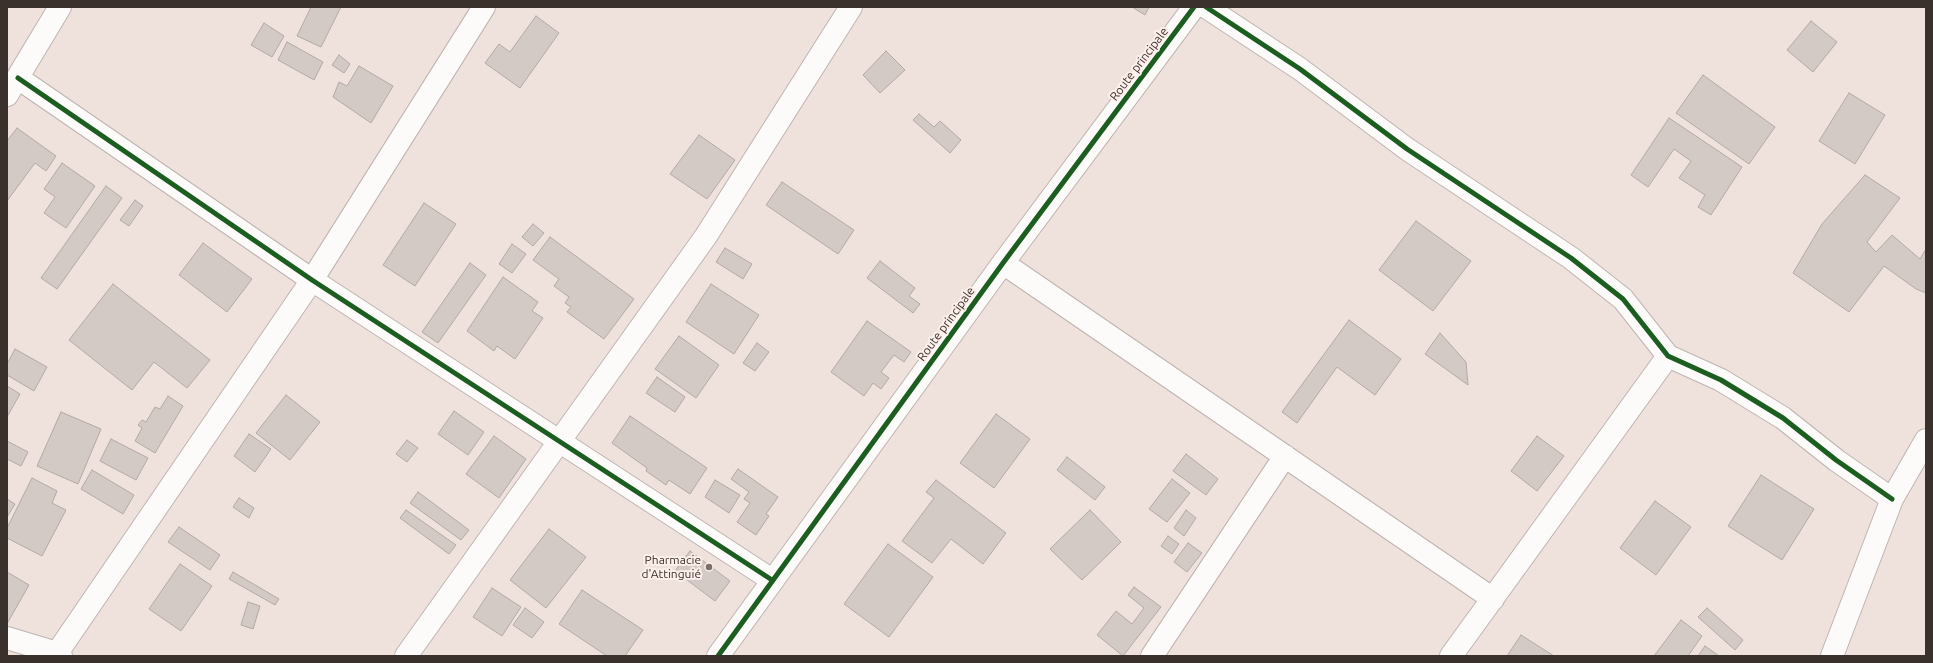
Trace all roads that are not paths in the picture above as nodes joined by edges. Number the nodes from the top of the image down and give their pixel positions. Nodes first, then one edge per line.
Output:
1 (60, 7) edge
2 (484, 7) edge
3 (851, 7) edge
4 (1194, 7) edge
5 (1206, 7) edge
6 (13, 87) edge
7 (1003, 263) junction
8 (312, 280) junction
9 (1668, 356) junction
10 (1926, 440) edge
11 (560, 442) junction
12 (1285, 456) junction
13 (1892, 499) junction
14 (772, 580) junction
15 (1492, 599) junction
16 (7, 638) edge
17 (58, 655) edge
18 (406, 656) edge
19 (718, 656) edge
20 (1152, 656) edge
21 (1451, 656) edge
22 (1832, 656) edge

1 - 6 street
2 - 8 street
3 - 11 street
4 - 7 street, Route principale
5 - 9 street
6 - 8 street
7 - 12 street
7 - 14 street, Route principale
8 - 11 street
8 - 17 street
9 - 13 street
9 - 15 street
10 - 13 street
11 - 14 street
11 - 18 street
12 - 15 street
12 - 20 street
13 - 22 street
14 - 19 street, Route principale
15 - 21 street
16 - 17 street

